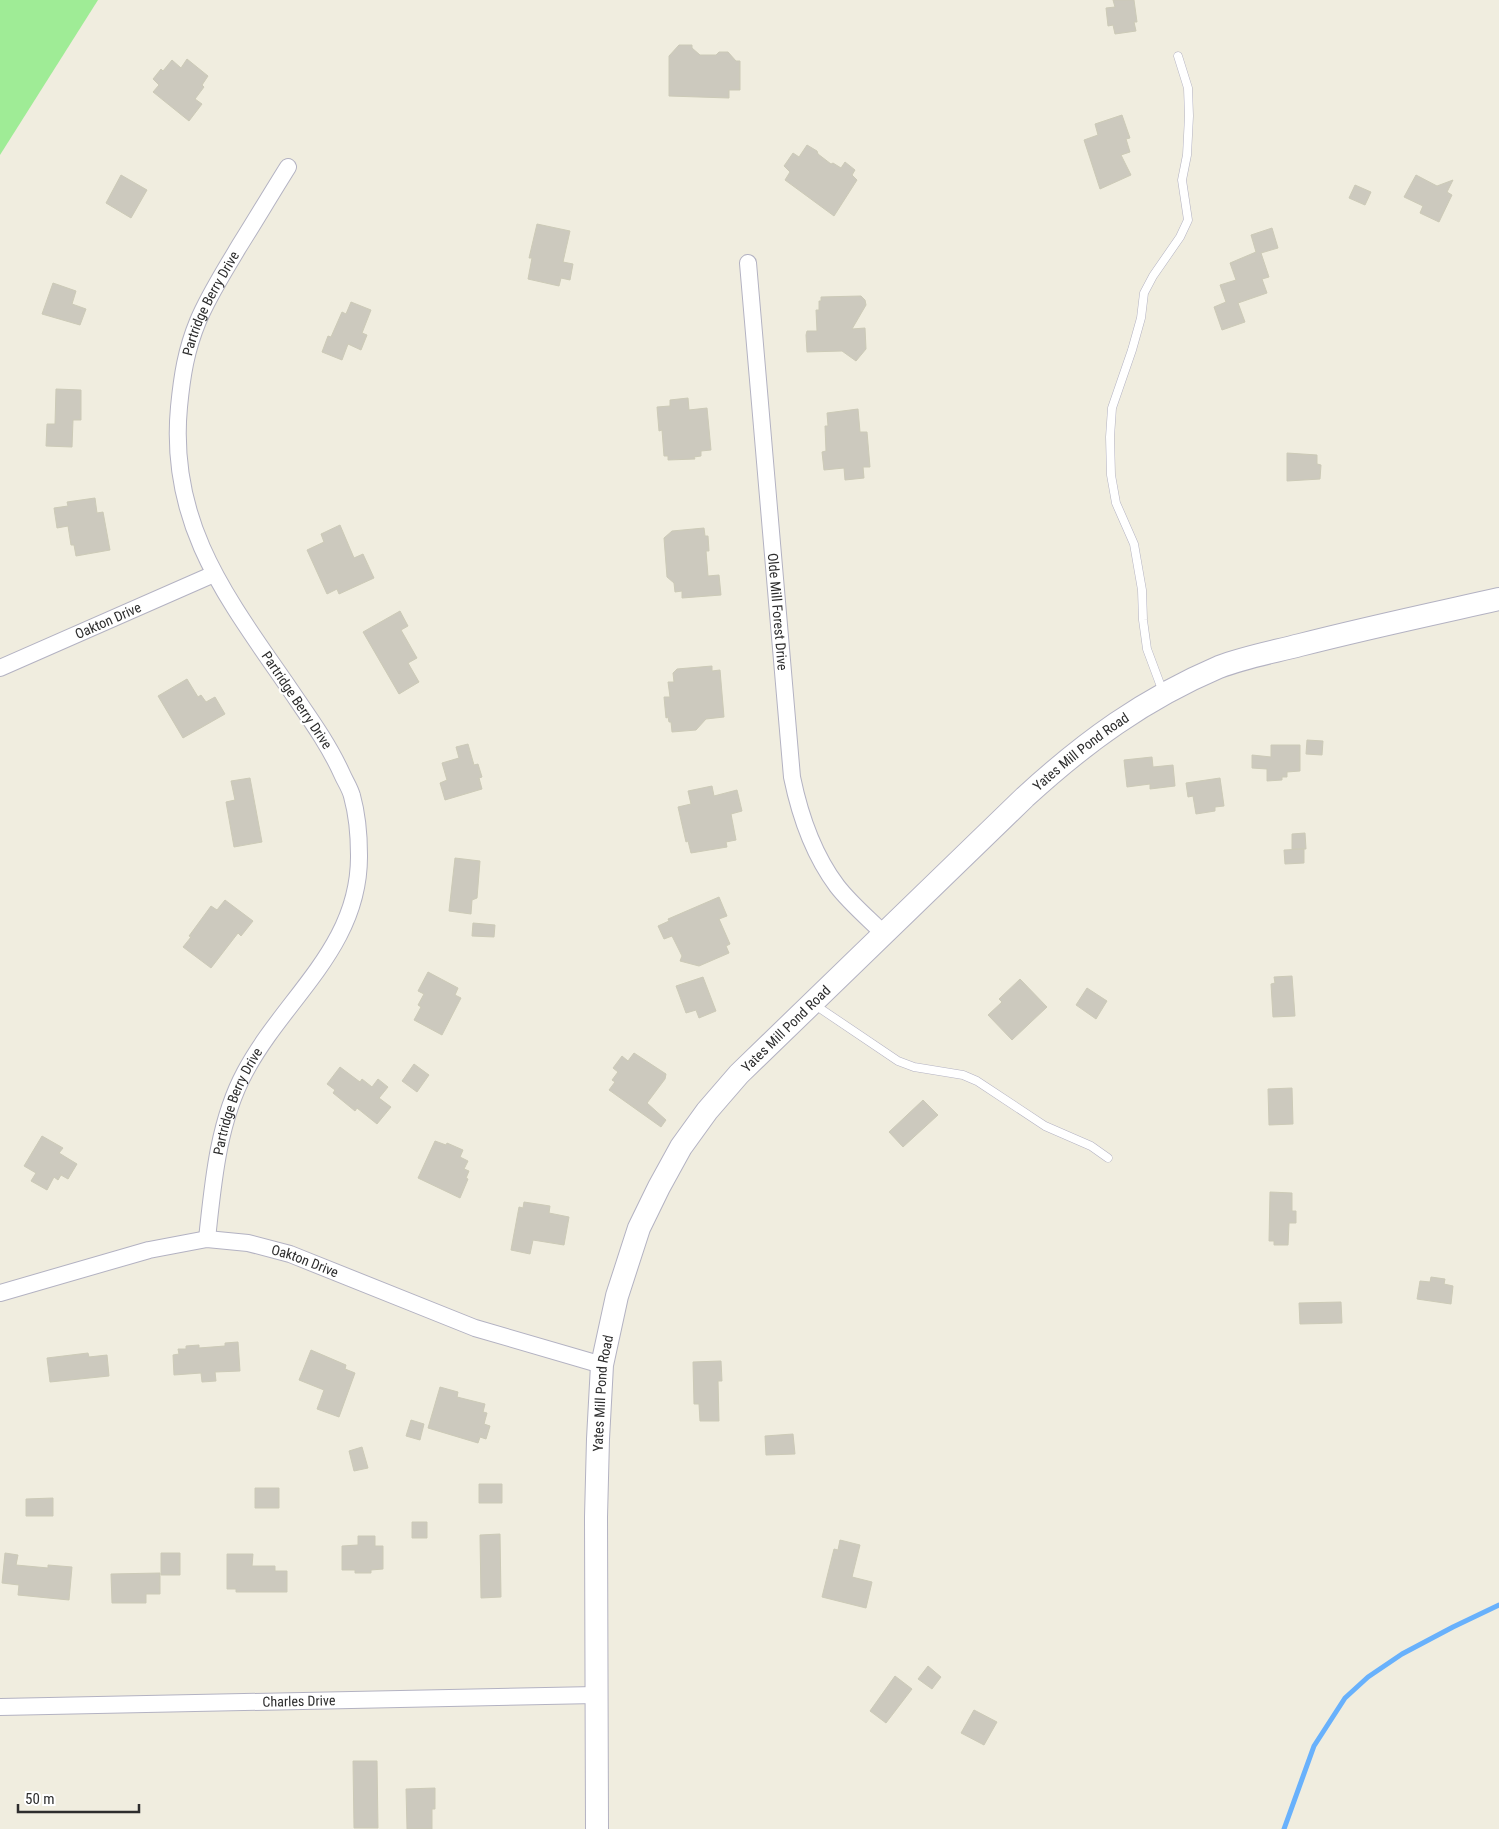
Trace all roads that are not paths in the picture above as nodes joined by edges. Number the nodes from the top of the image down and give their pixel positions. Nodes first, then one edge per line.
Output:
1 (1178, 56) dead end
2 (288, 167) dead end
3 (748, 263) dead end
4 (214, 574) junction
5 (1499, 599) edge
6 (0, 668) edge
7 (1163, 694) junction
8 (883, 933) junction
9 (811, 1002) junction
10 (1108, 1158) dead end
11 (206, 1239) junction
12 (0, 1292) edge
13 (602, 1365) junction
14 (596, 1695) junction
15 (0, 1707) edge
16 (596, 1829) edge

1 - 7 lane
2 - 4 street, Partridge Berry Drive
3 - 8 street, Olde Mill Forest Drive
4 - 6 street, Oakton Drive
4 - 11 street, Partridge Berry Drive
5 - 7 street, Yates Mill Pond Road
7 - 8 street, Yates Mill Pond Road
8 - 9 street, Yates Mill Pond Road
9 - 10 lane
9 - 13 street, Yates Mill Pond Road
11 - 12 street, Oakton Drive
11 - 13 street, Oakton Drive
13 - 14 street, Yates Mill Pond Road
14 - 15 street, Charles Drive
14 - 16 street, Yates Mill Pond Road

